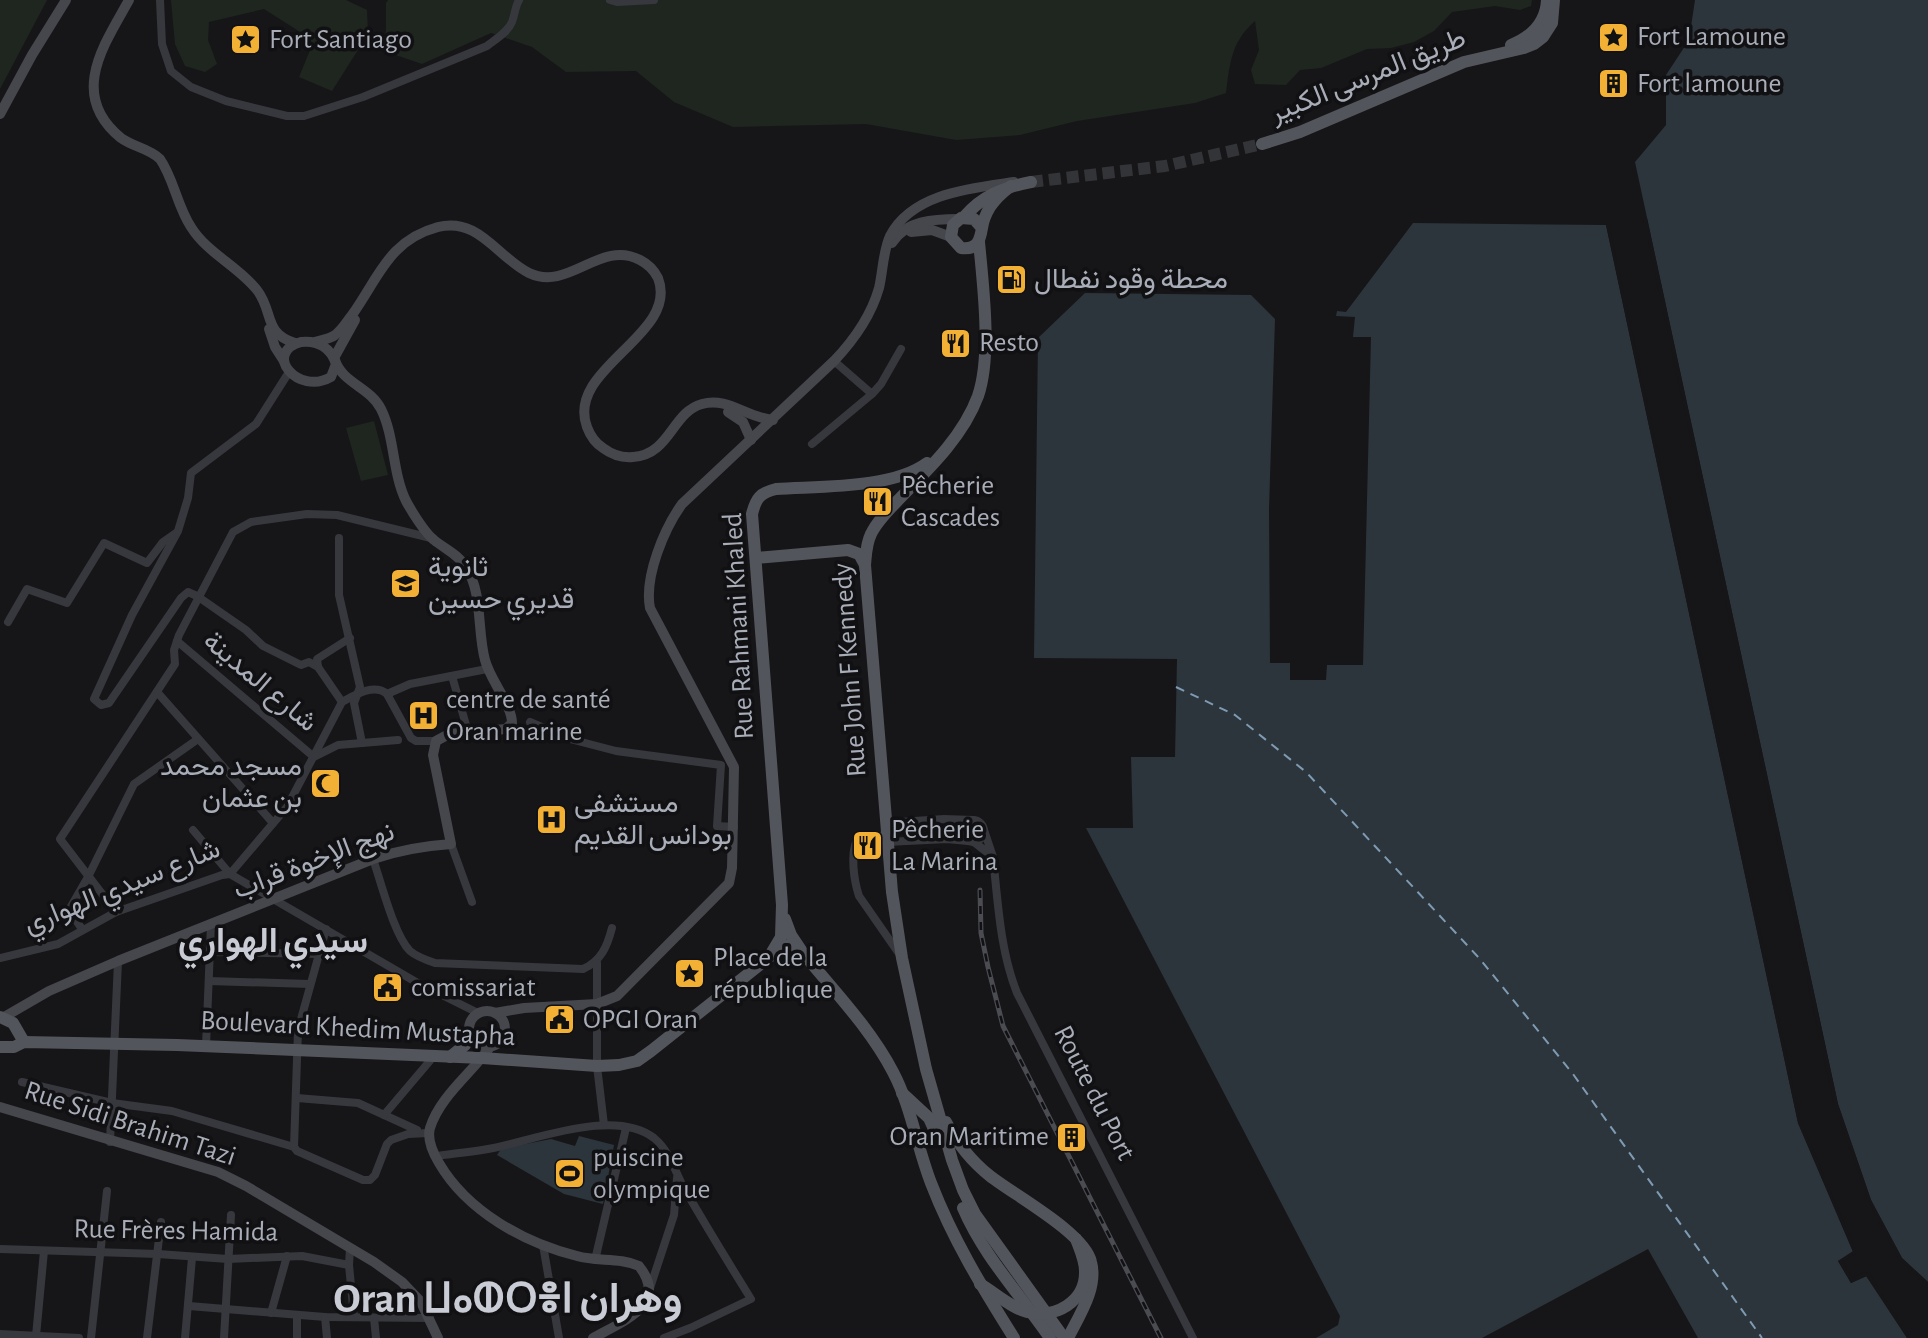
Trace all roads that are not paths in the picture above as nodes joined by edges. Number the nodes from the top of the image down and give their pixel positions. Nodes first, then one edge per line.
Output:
1 (66, 0) edge
2 (129, 0) edge
3 (160, 0) edge
4 (520, 0) edge
5 (610, 0) edge
6 (654, 0) edge
7 (1547, 0) edge
8 (1555, 0) edge
9 (1492, 54) junction
10 (0, 114) edge
11 (1262, 144) tunnel mouth
12 (1031, 182) joint
13 (1011, 187) junction
14 (961, 218) junction
15 (982, 228) junction
16 (951, 237) junction
17 (979, 242) junction
18 (964, 248) junction
19 (886, 254) junction
20 (240, 274) junction
21 (983, 292) junction
22 (364, 298) junction
23 (315, 342) junction
24 (295, 343) junction
25 (901, 349) dead end
26 (335, 359) junction
27 (834, 361) junction
28 (286, 366) junction
29 (327, 380) junction
30 (368, 391) junction
31 (872, 394) junction
32 (713, 403) junction
33 (773, 420) junction
34 (751, 440) junction
35 (812, 444) dead end
36 (942, 453) junction
37 (876, 481) junction
38 (897, 502) junction
39 (178, 531) junction
40 (339, 538) dead end
41 (430, 538) junction
42 (756, 558) junction
43 (865, 565) junction
44 (197, 596) junction
45 (8, 622) dead end
46 (349, 638) junction
47 (177, 641) junction
48 (318, 667) junction
49 (487, 669) junction
50 (453, 676) junction
51 (383, 691) junction
52 (157, 692) junction
53 (359, 693) junction
54 (342, 702) junction
55 (530, 722) dead end
56 (468, 732) junction
57 (198, 739) junction
58 (398, 740) dead end
59 (436, 741) junction
60 (362, 743) junction
61 (314, 757) junction
62 (973, 820) junction
63 (273, 823) junction
64 (734, 827) junction
65 (193, 830) dead end
66 (984, 831) junction
67 (886, 833) junction
68 (971, 842) junction
69 (451, 844) junction
70 (993, 857) junction
71 (373, 859) junction
72 (230, 874) junction
73 (88, 877) junction
74 (273, 900) junction
75 (472, 902) dead end
76 (782, 905) junction
77 (116, 912) junction
78 (211, 924) junction
79 (612, 928) dead end
80 (82, 929) junction
81 (326, 929) junction
82 (210, 952) junction
83 (772, 953) junction
84 (803, 953) junction
85 (318, 954) junction
86 (0, 958) edge
87 (902, 958) junction
88 (118, 961) junction
89 (597, 963) junction
90 (209, 981) junction
91 (310, 984) junction
92 (597, 1004) junction
93 (524, 1008) junction
94 (478, 1013) junction
95 (495, 1013) junction
96 (2, 1017) edge
97 (505, 1026) junction
98 (472, 1037) junction
99 (24, 1042) junction
100 (115, 1043) junction
101 (206, 1046) junction
102 (0, 1047) edge
103 (295, 1050) junction
104 (486, 1052) junction
105 (434, 1056) junction
106 (450, 1056) junction
107 (597, 1066) junction
108 (926, 1069) junction
109 (22, 1082) dead end
110 (901, 1093) junction
111 (297, 1097) junction
112 (112, 1103) junction
113 (0, 1107) edge
114 (384, 1115) junction
115 (604, 1125) junction
116 (626, 1128) junction
117 (429, 1133) junction
118 (110, 1142) junction
119 (294, 1147) junction
120 (435, 1156) junction
121 (677, 1175) junction
122 (107, 1191) dead end
123 (231, 1215) dead end
124 (161, 1222) dead end
125 (1076, 1240) junction
126 (543, 1245) junction
127 (351, 1248) junction
128 (0, 1249) edge
129 (44, 1251) junction
130 (100, 1253) junction
131 (157, 1254) junction
132 (287, 1256) junction
133 (192, 1258) junction
134 (228, 1259) junction
135 (595, 1260) junction
136 (349, 1265) junction
137 (980, 1283) junction
138 (650, 1288) junction
139 (189, 1306) junction
140 (224, 1309) junction
141 (271, 1313) junction
142 (297, 1316) junction
143 (325, 1317) junction
144 (354, 1317) junction
145 (374, 1318) junction
146 (430, 1318) junction
147 (0, 1334) edge
148 (36, 1336) edge
149 (78, 1338) edge
150 (91, 1338) edge
151 (147, 1338) edge
152 (185, 1338) edge
153 (224, 1338) edge
154 (297, 1338) edge
155 (327, 1338) edge
156 (376, 1338) edge
157 (438, 1338) edge
158 (559, 1338) edge
159 (593, 1338) edge
160 (664, 1338) edge
161 (1014, 1338) edge
162 (1049, 1338) edge
163 (1066, 1338) edge
164 (1193, 1338) edge

1 - 10 street
2 - 20 street
3 - 4 street
5 - 6 street
7 - 9 main road, طريق المرسى الكبير
8 - 9 main road, طريق المرسى الكبير
9 - 11 main road, طريق المرسى الكبير
12 - 13 main road
12 - 19 street
13 - 14 main road
13 - 15 main road
14 - 15 main road
14 - 16 main road
14 - 19 street
15 - 17 main road
16 - 18 main road
16 - 19 street
17 - 18 main road
17 - 21 main road, Rue John F Kennedy
18 - 21 main road, Rue John F Kennedy
19 - 27 street
20 - 24 street
20 - 28 street
21 - 36 main road, Rue John F Kennedy
22 - 23 street
22 - 26 street
22 - 32 street
23 - 24 street
23 - 26 street
24 - 28 street
25 - 31 street
26 - 29 street
26 - 30 street
27 - 31 street
27 - 33 street
28 - 29 street
28 - 39 street
29 - 30 street
30 - 41 street
31 - 35 street
32 - 33 street
32 - 34 street
33 - 34 street
34 - 64 street
36 - 37 main road, Rue Rahmani Khaled
36 - 38 main road, Rue John F Kennedy
37 - 38 main road
37 - 42 main road, Rue Rahmani Khaled
38 - 43 main road, Rue John F Kennedy
39 - 44 street
39 - 45 street
40 - 46 street
41 - 44 street
41 - 49 street
42 - 43 main road
42 - 76 main road, Rue Rahmani Khaled
43 - 67 main road, Rue John F Kennedy
44 - 47 street
44 - 48 street
46 - 48 street
46 - 53 street
47 - 52 street
47 - 61 street, شارع المدينة
48 - 54 street
49 - 50 street
49 - 56 street
50 - 51 street
50 - 56 street
51 - 53 street
51 - 59 street
52 - 57 street
52 - 73 street
53 - 54 street
53 - 60 street
54 - 61 street, شارع سيدي الهواري
55 - 64 street
56 - 59 street
57 - 63 street
57 - 73 street
58 - 60 street
59 - 69 street
60 - 61 street
61 - 63 street, شارع سيدي الهواري
62 - 66 street
62 - 67 street
62 - 68 street
63 - 72 street, شارع سيدي الهواري
64 - 92 street
65 - 72 street
66 - 68 street
66 - 70 street, Route du Port
67 - 68 street
67 - 87 main road, Rue John F Kennedy
67 - 87 street
68 - 70 street
69 - 71 street, نهج الإخوة قراب
69 - 75 street
70 - 164 street, Route du Port
71 - 74 street, نهج الإخوة قراب
71 - 89 street
72 - 74 street
72 - 77 street, شارع سيدي الهواري
73 - 77 street
73 - 80 street
74 - 78 street, نهج الإخوة قراب
74 - 81 street
76 - 83 main road
76 - 84 main road
77 - 80 street, شارع سيدي الهواري
78 - 82 street
78 - 88 street, نهج الإخوة قراب
79 - 89 street
80 - 86 street, شارع سيدي الهواري
81 - 85 street
81 - 94 street
82 - 85 street
82 - 90 street
83 - 84 main road
83 - 107 main road, Boulevard Khedim Mustapha
84 - 110 main road
85 - 91 street
87 - 108 main road, Rue John F Kennedy
88 - 96 street, نهج الإخوة قراب
88 - 100 street
89 - 92 street
90 - 91 street
90 - 101 street
91 - 103 street
92 - 93 street
92 - 107 street
93 - 95 street
93 - 97 street
94 - 95 street
94 - 98 street
95 - 97 street
96 - 99 main road
97 - 104 street
98 - 104 street
98 - 106 main road
99 - 100 main road, Boulevard Khedim Mustapha
99 - 102 main road, Boulevard Khedim Mustapha
100 - 101 main road, Boulevard Khedim Mustapha
100 - 112 street
101 - 103 main road, Boulevard Khedim Mustapha
103 - 105 main road, Boulevard Khedim Mustapha
103 - 111 street
104 - 106 main road, Boulevard Khedim Mustapha
104 - 107 main road, Boulevard Khedim Mustapha
104 - 117 street
105 - 106 main road, Boulevard Khedim Mustapha
105 - 114 street
107 - 115 street
108 - 125 main road
108 - 163 main road
109 - 112 street
110 - 137 main road
110 - 162 main road
111 - 114 street
111 - 119 street
112 - 118 street
112 - 119 street
113 - 118 street, Rue Sidi Brahim Tazi
114 - 117 street
115 - 116 street
115 - 120 street
116 - 121 street
116 - 135 street
117 - 119 street
117 - 120 street
118 - 127 street, Rue Sidi Brahim Tazi
120 - 126 street
121 - 138 street
121 - 160 street
122 - 130 street
123 - 134 street
124 - 131 street
125 - 137 main road, bridge
125 - 163 main road
126 - 135 street
126 - 158 street
127 - 136 street
127 - 146 street, Rue Sidi Brahim Tazi
128 - 129 street, Rue Frères Hamida
129 - 130 street, Rue Frères Hamida
129 - 148 street
130 - 131 street, Rue Frères Hamida
130 - 150 street
131 - 133 street, Rue Frères Hamida
131 - 151 street
132 - 134 street, Rue Frères Hamida
132 - 136 street, Rue Frères Hamida
132 - 141 street
133 - 134 street, Rue Frères Hamida
133 - 139 street
134 - 140 street
135 - 138 street
136 - 144 street
137 - 161 main road
138 - 159 street
139 - 140 street
139 - 152 street
140 - 141 street
140 - 153 street
141 - 142 street
142 - 143 street
142 - 154 street
143 - 144 street
143 - 155 street
144 - 145 street
145 - 146 street
145 - 156 street
146 - 157 street, Rue Sidi Brahim Tazi
147 - 148 street
148 - 149 street

